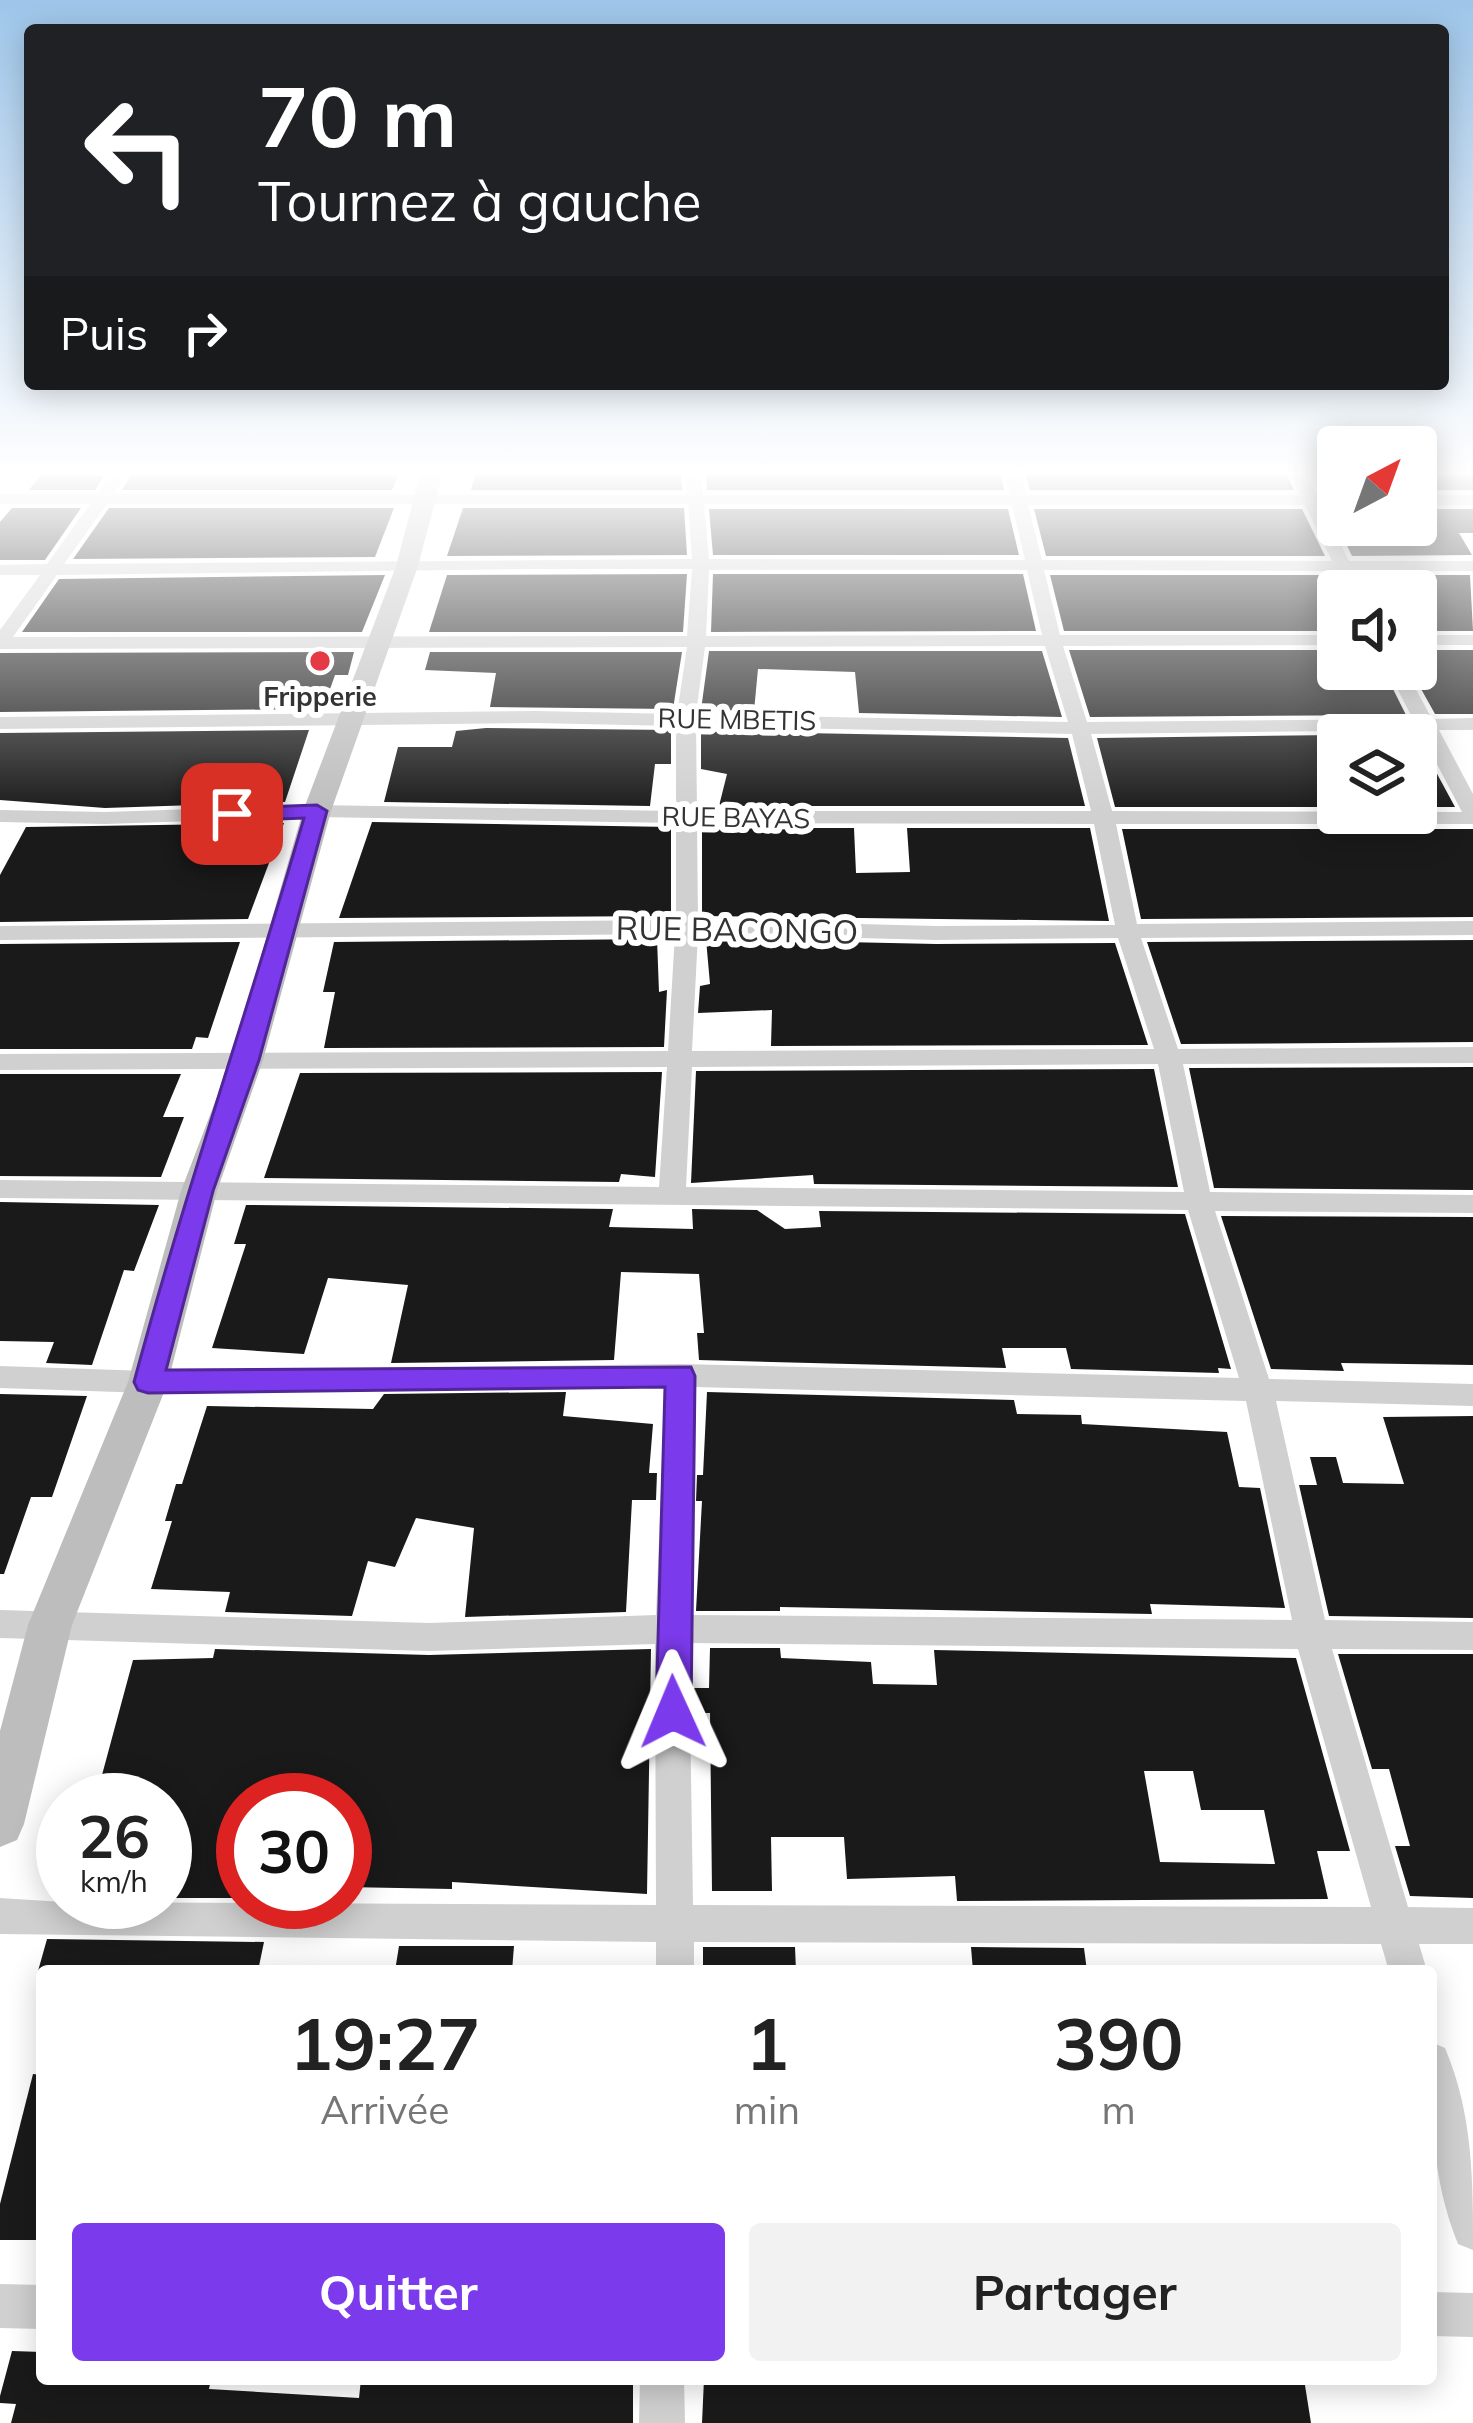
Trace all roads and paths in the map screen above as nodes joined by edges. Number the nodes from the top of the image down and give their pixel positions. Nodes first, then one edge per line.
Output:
1 (36, 588) edge
2 (399, 588) edge
3 (700, 588) edge
4 (1038, 588) edge
5 (1051, 640) junction
6 (1317, 640) edge
7 (1437, 640) edge
8 (1473, 640) edge
9 (380, 641) junction
10 (697, 642) junction
11 (0, 643) edge
12 (351, 717) junction
13 (686, 718) junction
14 (0, 723) edge
15 (1437, 724) edge
16 (1473, 724) edge
17 (1317, 725) edge
18 (1080, 728) junction
19 (1437, 747) edge
20 (317, 811) junction
21 (0, 816) edge
22 (1473, 816) edge
23 (687, 817) junction
24 (1103, 819) junction
25 (687, 926) junction
26 (1473, 928) edge
27 (1127, 930) junction
28 (281, 931) junction
29 (0, 933) edge
30 (1473, 1055) edge
31 (682, 1056) junction
32 (1169, 1058) junction
33 (247, 1060) junction
34 (0, 1062) edge
35 (0, 1189) edge
36 (199, 1191) junction
37 (672, 1195) junction
38 (1199, 1202) junction
39 (1473, 1204) edge
40 (680, 1376) junction
41 (0, 1377) edge
42 (148, 1382) junction
43 (1258, 1393) junction
44 (1473, 1395) edge
45 (0, 1624) edge
46 (50, 1625) junction
47 (672, 1629) junction
48 (1473, 1636) edge
49 (1312, 1638) junction
50 (0, 1824) edge
51 (0, 1916) edge
52 (677, 1920) junction
53 (1397, 1926) junction
54 (1473, 1926) edge
55 (675, 1965) edge
56 (1407, 1965) edge
57 (1437, 2086) edge
58 (1473, 2229) edge
59 (0, 2306) edge
60 (36, 2307) edge
61 (1437, 2314) edge
62 (1473, 2314) edge
63 (662, 2385) edge
64 (662, 2423) edge

1 - 11 street
2 - 9 main road
3 - 10 street
4 - 5 street
5 - 6 street
5 - 10 street
5 - 18 street
7 - 8 street
9 - 10 street
9 - 11 street
9 - 12 main road
10 - 13 street
12 - 13 street, RUE MBETIS
12 - 14 street, RUE MBETIS
12 - 20 main road
13 - 18 street, RUE MBETIS
13 - 23 street
15 - 16 street, RUE MBETIS
17 - 18 street, RUE MBETIS
18 - 24 street
19 - 22 street
20 - 21 street, RUE BAYAS
20 - 23 street, RUE BAYAS
20 - 28 main road
22 - 24 street, RUE BAYAS
23 - 24 street, RUE BAYAS
23 - 25 street
24 - 27 street
25 - 27 street, RUE BACONGO
25 - 28 street, RUE BACONGO
25 - 31 street
26 - 27 street, RUE BACONGO
27 - 32 street
28 - 29 street, RUE BACONGO
28 - 33 main road
30 - 32 street
31 - 32 street
31 - 33 street
31 - 37 street
32 - 38 street
33 - 34 street
33 - 36 main road
35 - 36 street
36 - 37 street
36 - 42 main road
37 - 38 street
38 - 39 street
38 - 43 street
40 - 42 street
40 - 43 street
40 - 47 street
41 - 42 street
42 - 46 main road
43 - 44 street
43 - 49 street
45 - 46 street
46 - 47 street
46 - 50 main road
47 - 49 street
47 - 52 street
48 - 49 street
49 - 53 street
51 - 52 street
52 - 53 street
52 - 55 street
53 - 54 street
53 - 56 street
57 - 58 street
59 - 60 street
61 - 62 street
63 - 64 street

